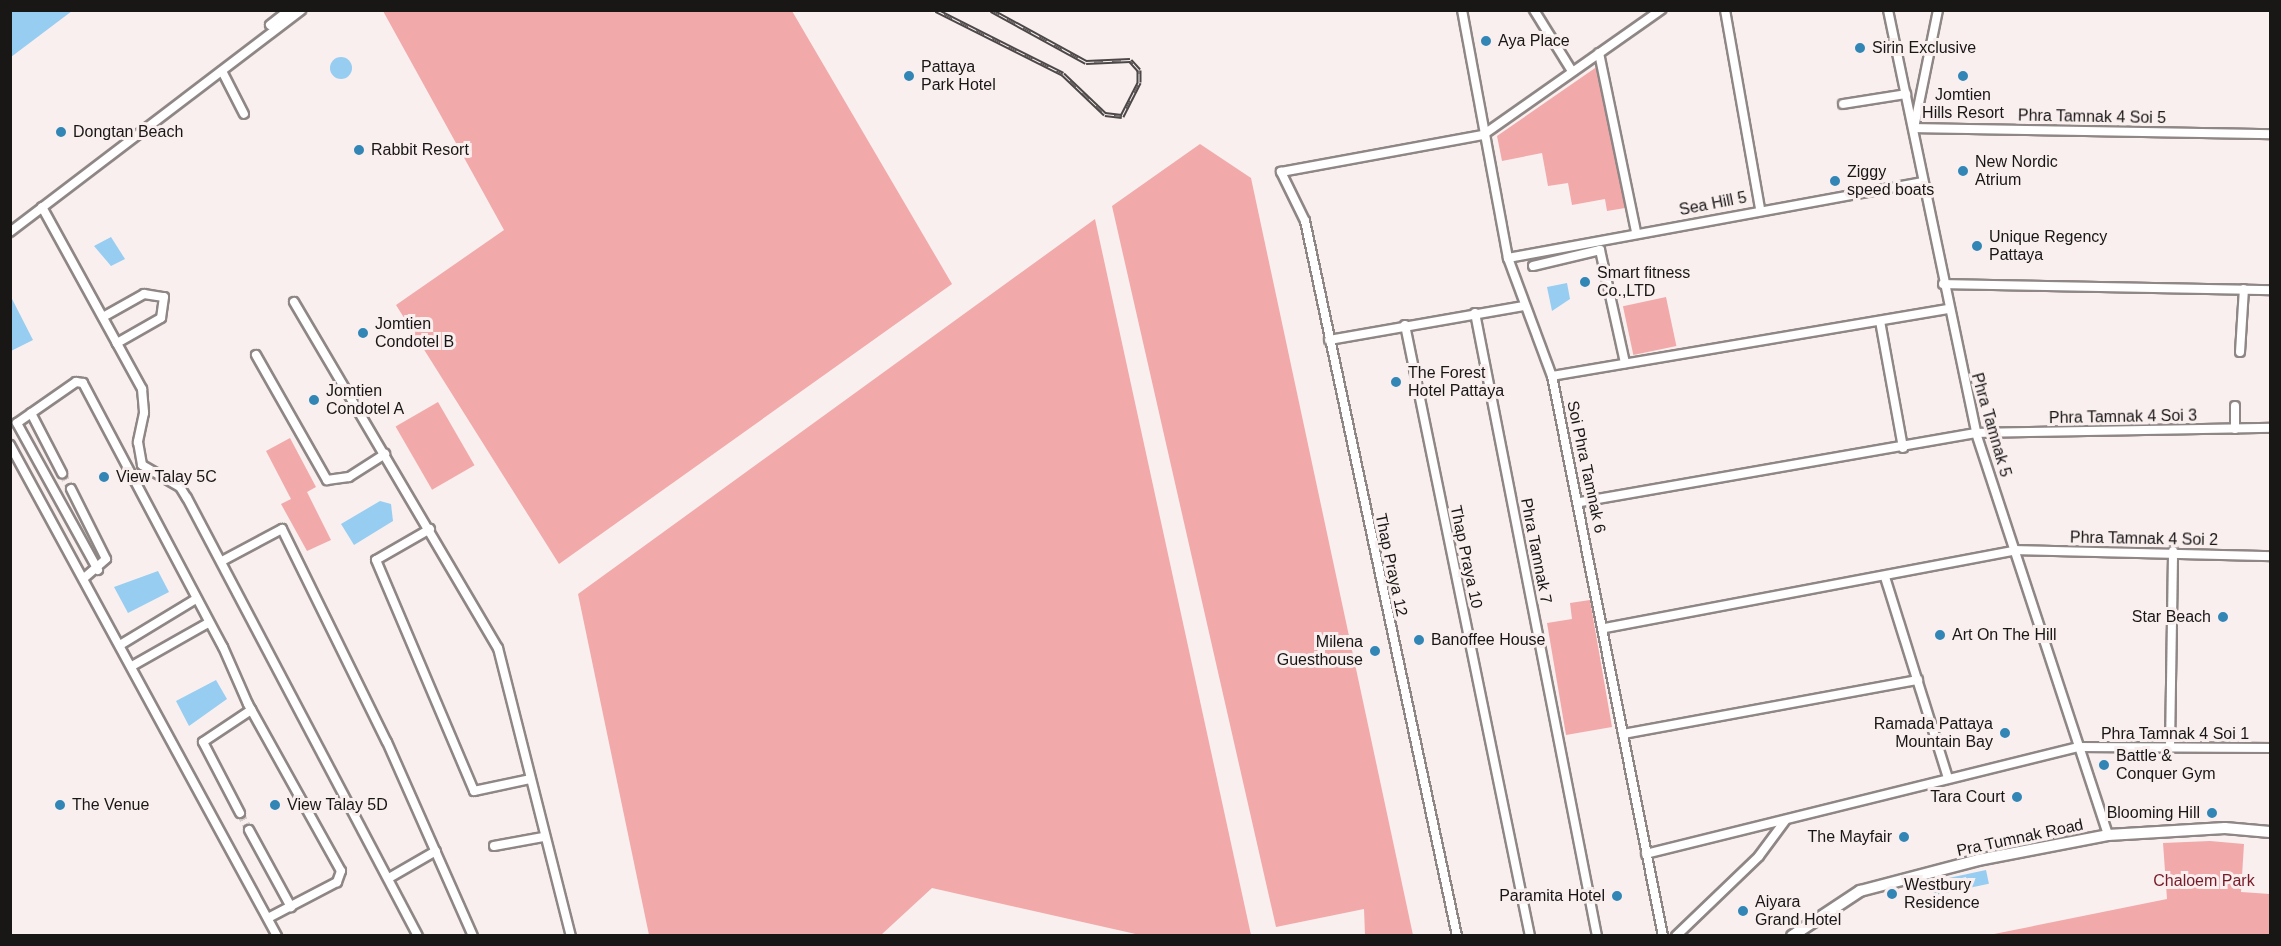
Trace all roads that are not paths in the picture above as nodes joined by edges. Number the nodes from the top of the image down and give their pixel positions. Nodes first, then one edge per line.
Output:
1 (289, 10) edge
2 (301, 10) edge
3 (1462, 10) edge
4 (1534, 10) edge
5 (1661, 10) edge
6 (1725, 10) edge
7 (1888, 10) edge
8 (1938, 10) edge
9 (270, 25) dead end
10 (1599, 53) junction
11 (222, 71) junction
12 (1572, 71) junction
13 (1906, 94) junction
14 (1843, 104) dead end
15 (244, 114) dead end
16 (1914, 128) junction
17 (2271, 134) edge
18 (1484, 135) junction
19 (1923, 182) junction
20 (42, 207) junction
21 (1760, 208) junction
22 (10, 232) edge
23 (1636, 232) junction
24 (1508, 258) junction
25 (1533, 266) dead end
26 (1943, 284) junction
27 (2244, 289) junction
28 (2271, 290) edge
29 (294, 302) dead end
30 (1524, 306) junction
31 (1948, 309) junction
32 (1475, 313) junction
33 (103, 317) junction
34 (1880, 321) junction
35 (1405, 325) junction
36 (1329, 340) junction
37 (117, 343) junction
38 (2240, 352) dead end
39 (256, 355) dead end
40 (1625, 363) junction
41 (1552, 376) junction
42 (2235, 406) dead end
43 (31, 413) junction
44 (14, 425) edge
45 (2271, 428) edge
46 (2235, 429) junction
47 (1976, 433) junction
48 (10, 445) edge
49 (1903, 448) junction
50 (385, 454) junction
51 (62, 473) tunnel mouth
52 (71, 489) tunnel mouth
53 (1580, 502) junction
54 (429, 529) junction
55 (2016, 550) junction
56 (2173, 551) junction
57 (2271, 556) edge
58 (222, 561) junction
59 (98, 570) junction
60 (1885, 577) junction
61 (84, 578) junction
62 (196, 599) junction
63 (208, 623) junction
64 (1605, 628) junction
65 (120, 645) junction
66 (132, 666) junction
67 (1918, 680) junction
68 (251, 710) junction
69 (1623, 734) junction
70 (2079, 747) junction
71 (2170, 747) junction
72 (2271, 748) edge
73 (1948, 778) junction
74 (530, 779) junction
75 (240, 813) tunnel mouth
76 (1785, 821) junction
77 (249, 830) tunnel mouth
78 (2271, 832) edge
79 (2108, 835) junction
80 (543, 837) junction
81 (494, 846) dead end
82 (436, 851) junction
83 (1646, 854) junction
84 (389, 878) junction
85 (291, 907) junction
86 (268, 918) junction
87 (277, 936) edge
88 (418, 936) edge
89 (473, 936) edge
90 (571, 936) edge
91 (1457, 936) edge
92 (1530, 936) edge
93 (1597, 936) edge
94 (1663, 936) edge
95 (1676, 936) edge
96 (1792, 936) edge

1 - 9 street
2 - 11 street
3 - 18 street, Soi Phra Tamnak 6
4 - 12 street
5 - 10 street
6 - 21 street
7 - 13 street, Phra Tamnak 5
8 - 16 street
10 - 12 street
10 - 23 street
11 - 15 street
11 - 20 street
12 - 18 street
13 - 14 street
13 - 16 street, Phra Tamnak 5
16 - 17 street, Phra Tamnak 4 Soi 5
16 - 19 street, Phra Tamnak 5
18 - 24 street, Soi Phra Tamnak 6
18 - 36 street, Thap Praya 12
19 - 21 street, Sea Hill 5
19 - 26 street, Phra Tamnak 5
20 - 22 street
20 - 33 street
21 - 23 street, Sea Hill 5
23 - 24 street, Sea Hill 5
24 - 30 street, Soi Phra Tamnak 6
25 - 40 street
26 - 27 street
26 - 31 street, Phra Tamnak 5
27 - 28 street
27 - 38 street
29 - 50 street
30 - 32 street
30 - 41 street, Soi Phra Tamnak 6
31 - 34 street
31 - 47 street, Phra Tamnak 5
32 - 35 street
32 - 93 street, Phra Tamnak 7
33 - 37 street
33 - 37 street
34 - 40 street
34 - 49 street
35 - 36 street
35 - 92 street, Thap Praya 10
36 - 91 street, Thap Praya 12
37 - 58 street
39 - 50 street
40 - 41 street
41 - 53 street, Soi Phra Tamnak 6
42 - 46 street
43 - 44 street
43 - 51 street
43 - 62 street
44 - 59 street
45 - 46 street, Phra Tamnak 4 Soi 3
46 - 47 street, Phra Tamnak 4 Soi 3
47 - 49 street, Phra Tamnak 4 Soi 3
47 - 55 street, Phra Tamnak 5
48 - 61 street
49 - 53 street, Phra Tamnak 4 Soi 3
50 - 54 street
52 - 59 street
53 - 64 street, Soi Phra Tamnak 6
54 - 74 street
54 - 74 street
55 - 56 street, Phra Tamnak 4 Soi 2
55 - 60 street, Phra Tamnak 4 Soi 2
55 - 70 street, Phra Tamnak 5
56 - 57 street, Phra Tamnak 4 Soi 2
56 - 71 street
58 - 82 street
58 - 84 street
59 - 61 street
60 - 64 street, Phra Tamnak 4 Soi 2
60 - 67 street
61 - 65 street
62 - 63 street
62 - 65 street
63 - 66 street
63 - 68 street
64 - 69 street, Soi Phra Tamnak 6
65 - 66 street
66 - 86 street
67 - 69 street
67 - 73 street
68 - 75 street
68 - 85 street
69 - 83 street, Soi Phra Tamnak 6
70 - 71 street, Phra Tamnak 4 Soi 1
70 - 73 street, Phra Tamnak 4 Soi 1
70 - 79 street, Phra Tamnak 5
71 - 72 street, Phra Tamnak 4 Soi 1
73 - 76 street, Phra Tamnak 4 Soi 1
74 - 80 street
76 - 83 street, Phra Tamnak 4 Soi 1
76 - 95 street
77 - 85 street
78 - 79 street, Pra Tumnak Road
79 - 96 street, Pra Tumnak Road
80 - 81 street
80 - 90 street
82 - 84 street
82 - 89 street
83 - 94 street, Soi Phra Tamnak 6
84 - 88 street
85 - 86 street
86 - 87 street

